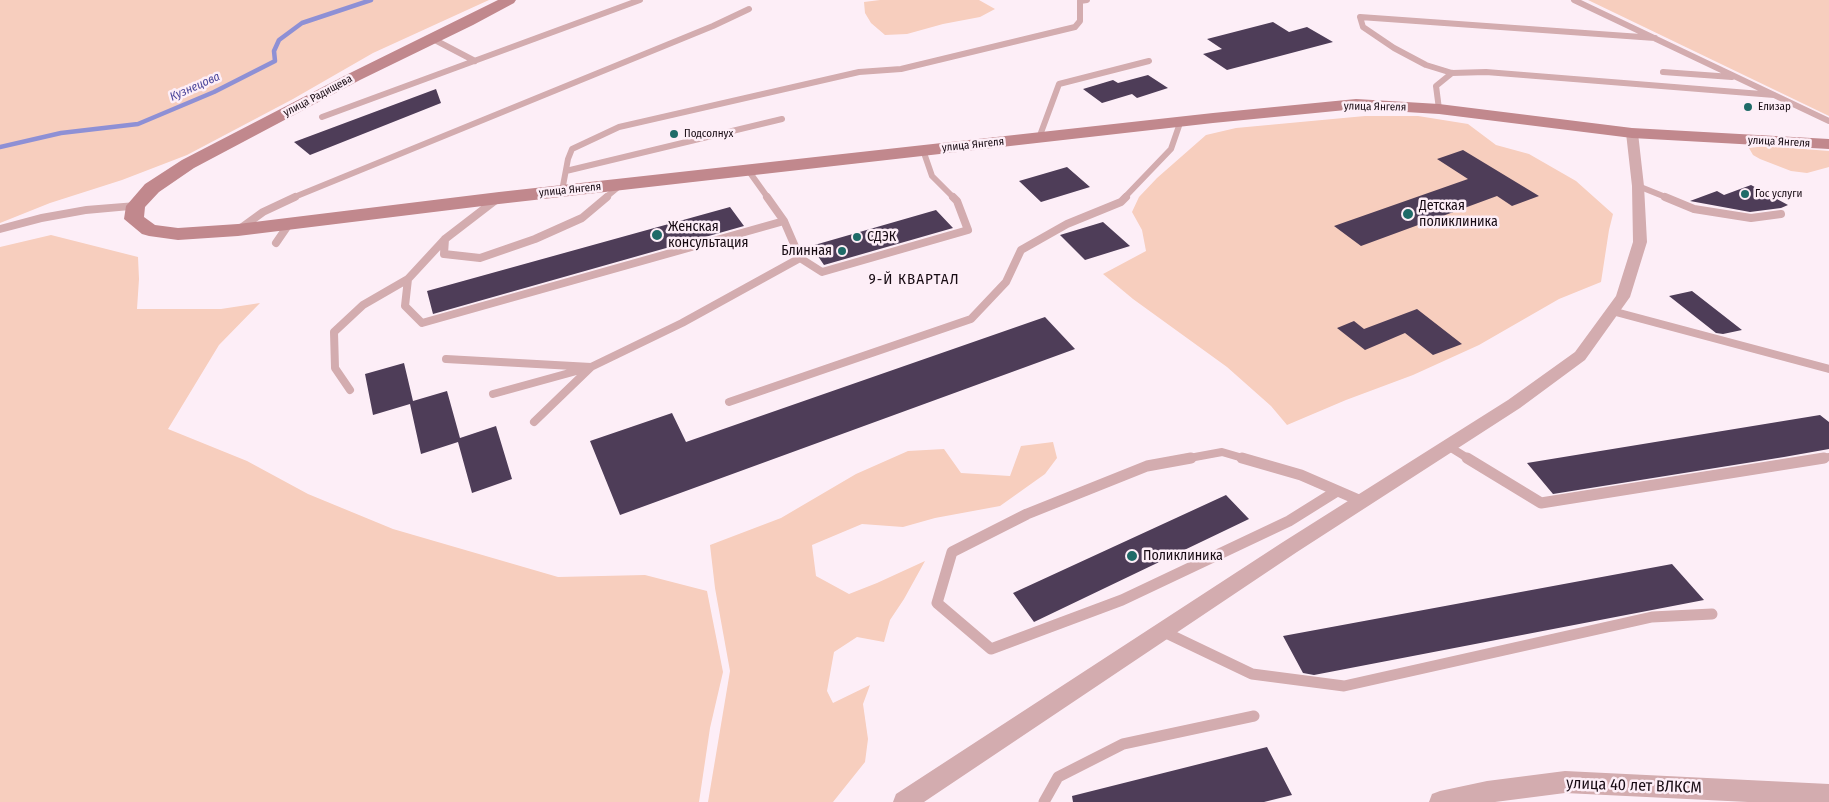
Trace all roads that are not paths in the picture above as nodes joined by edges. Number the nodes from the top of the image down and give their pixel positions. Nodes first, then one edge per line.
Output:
1 (509, 0) edge
2 (640, 0) edge
3 (1087, 0) edge
4 (1574, 0) edge
5 (749, 9) dead end
6 (1655, 38) junction
7 (433, 39) junction
8 (1149, 60) dead end
9 (475, 61) junction
10 (1663, 72) dead end
11 (1452, 73) junction
12 (1738, 77) junction
13 (1774, 95) junction
14 (1439, 109) junction
15 (322, 117) dead end
16 (782, 119) dead end
17 (1829, 121) edge
18 (1180, 123) junction
19 (1632, 133) junction
20 (1039, 138) junction
21 (1829, 144) edge
22 (923, 150) junction
23 (748, 170) junction
24 (566, 171) junction
25 (622, 184) junction
26 (1638, 186) junction
27 (562, 191) junction
28 (499, 198) junction
29 (136, 206) junction
30 (1781, 214) dead end
31 (784, 221) junction
32 (289, 224) junction
33 (0, 229) edge
34 (238, 230) junction
35 (445, 239) junction
36 (276, 243) dead end
37 (800, 258) junction
38 (408, 279) junction
39 (1612, 311) junction
40 (446, 359) dead end
41 (591, 368) junction
42 (1829, 369) edge
43 (350, 390) dead end
44 (493, 394) dead end
45 (729, 402) dead end
46 (534, 422) dead end
47 (1448, 446) junction
48 (1829, 457) edge
49 (1337, 491) junction
50 (1360, 502) junction
51 (1712, 614) dead end
52 (1162, 631) junction
53 (1254, 716) dead end
54 (1829, 795) edge
55 (904, 802) edge
56 (1044, 802) edge
57 (1440, 802) edge

1 - 7 street, улица Радищева
2 - 9 lane
3 - 24 lane
4 - 6 lane
5 - 34 lane
6 - 11 lane
6 - 12 lane
7 - 9 lane
7 - 29 street, улица Радищева
8 - 20 lane
9 - 15 lane
10 - 12 lane
11 - 13 lane
11 - 14 lane
12 - 13 lane
13 - 17 lane
14 - 18 street, улица Янгеля
14 - 19 street, улица Янгеля
16 - 24 lane
18 - 20 street, улица Янгеля
18 - 45 lane
19 - 21 street, улица Янгеля
19 - 26 street
20 - 22 street, улица Янгеля
22 - 23 street, улица Янгеля
22 - 37 lane
23 - 25 street, улица Янгеля
23 - 31 lane
24 - 27 lane
25 - 27 street, улица Янгеля
25 - 35 lane
26 - 30 lane
26 - 39 street
27 - 28 street, улица Янгеля
28 - 32 street, улица Янгеля
28 - 35 lane
29 - 33 street
29 - 34 street, улица Янгеля
31 - 37 lane
31 - 38 lane
32 - 34 street, улица Янгеля
32 - 36 lane
35 - 38 lane
37 - 41 lane
38 - 43 lane
39 - 42 lane
39 - 47 street
40 - 41 lane
41 - 44 lane
41 - 46 lane
47 - 48 lane
47 - 50 street
49 - 49 lane
49 - 50 lane
50 - 52 street
51 - 52 lane
52 - 55 street
53 - 56 lane
54 - 57 street, улица 40 лет ВЛКСМ

